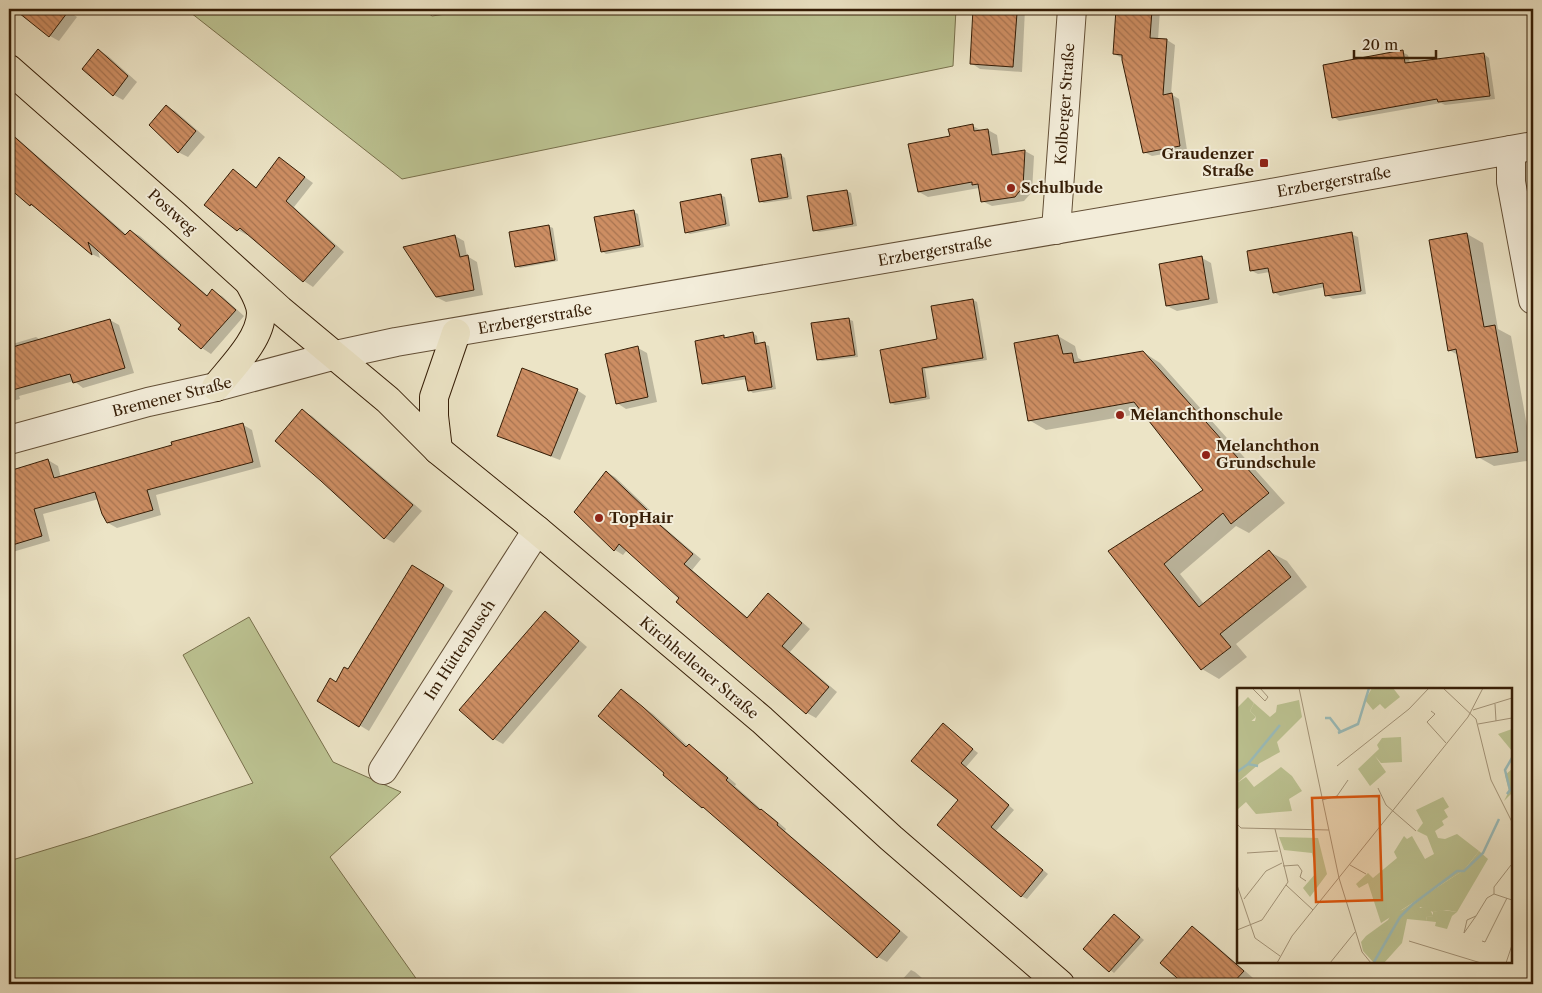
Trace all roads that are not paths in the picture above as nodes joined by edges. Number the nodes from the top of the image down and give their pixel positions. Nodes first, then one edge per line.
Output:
1 (1072, 9) edge
2 (9, 69) edge
3 (1522, 148) edge
4 (1056, 230) junction
5 (250, 282) junction
6 (1533, 300) edge
7 (456, 333) junction
8 (336, 355) junction
9 (216, 387) junction
10 (9, 440) edge
11 (438, 450) junction
12 (537, 530) junction
13 (383, 770) dead end
14 (1060, 984) edge

1 - 4 street, Kolberger Straße
2 - 5 main road, Postweg
3 - 4 street, Erzbergerstraße
3 - 6 street
4 - 7 street, Erzbergerstraße
5 - 8 main road, Postweg
5 - 9 main road
7 - 8 street, Erzbergerstraße
7 - 11 main road
8 - 9 street, Bremener Straße
8 - 11 main road, Kirchhellener Straße
9 - 10 street, Bremener Straße
11 - 12 main road, Kirchhellener Straße
12 - 13 street, Im Hüttenbusch
12 - 14 main road, Kirchhellener Straße

